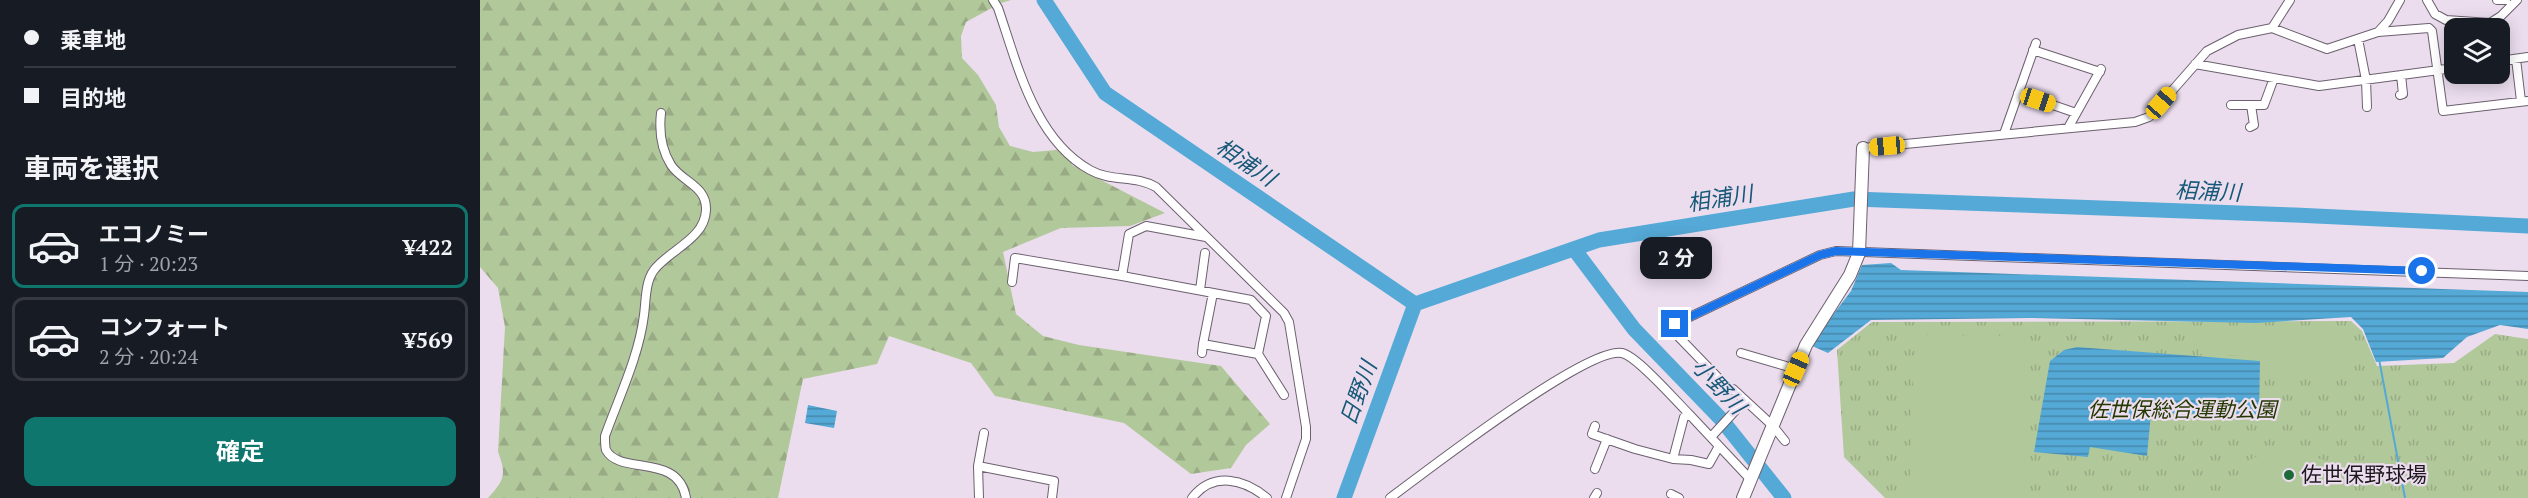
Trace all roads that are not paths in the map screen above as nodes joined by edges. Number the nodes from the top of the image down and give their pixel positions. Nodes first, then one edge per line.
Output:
1 (993, 0) edge
2 (2290, 0) edge
3 (2400, 0) edge
4 (2427, 0) edge
5 (2497, 0) edge
6 (2506, 0) edge
7 (2517, 0) edge
8 (2272, 28) junction
9 (2378, 32) junction
10 (2358, 39) junction
11 (2528, 57) edge
12 (2516, 59) junction
13 (2510, 60) edge
14 (2195, 64) junction
15 (2444, 69) edge
16 (2438, 70) junction
17 (2401, 75) junction
18 (2274, 78) junction
19 (2366, 80) junction
20 (2018, 93) junction
21 (2403, 94) dead end
22 (2525, 101) edge
23 (2231, 105) dead end
24 (2250, 105) junction
25 (2367, 107) dead end
26 (661, 113) dead end
27 (2076, 113) junction
28 (2250, 127) dead end
29 (2068, 128) junction
30 (2004, 134) junction
31 (1863, 152) joint
32 (1206, 237) junction
33 (1859, 251) junction
34 (1205, 253) dead end
35 (1122, 276) junction
36 (2528, 276) edge
37 (1012, 282) dead end
38 (1200, 290) junction
39 (1213, 293) junction
40 (1741, 353) dead end
41 (1258, 354) junction
42 (1796, 369) junction
43 (1284, 395) dead end
44 (1745, 401) junction
45 (1689, 414) junction
46 (1595, 426) dead end
47 (1773, 428) junction
48 (984, 433) dead end
49 (1711, 437) junction
50 (1607, 439) junction
51 (1785, 441) dead end
52 (1719, 446) junction
53 (1672, 459) junction
54 (978, 466) junction
55 (1596, 469) dead end
56 (1752, 478) junction
57 (686, 498) edge
58 (979, 498) edge
59 (1052, 498) edge
60 (1192, 498) edge
61 (1267, 498) edge
62 (1286, 498) edge
63 (1390, 498) edge
64 (1743, 498) edge

1 - 32 street
2 - 8 street
3 - 9 street
4 - 7 street
5 - 6 street
8 - 10 street
8 - 14 street
9 - 10 street
9 - 16 street
10 - 19 street
11 - 12 street
12 - 13 street
12 - 22 street
14 - 18 street
14 - 29 street
15 - 16 street
16 - 17 street
16 - 22 street
17 - 19 street
17 - 21 street
18 - 19 street
18 - 24 street
19 - 25 street
20 - 27 street
20 - 27 street
20 - 30 street
23 - 24 street
24 - 28 street
26 - 57 street
27 - 29 street
29 - 30 street
30 - 31 street
31 - 33 street
32 - 35 street
32 - 62 street
33 - 36 street
33 - 42 street
33 - 44 street
34 - 38 street
35 - 37 street
35 - 38 street
38 - 39 street
39 - 41 street
39 - 41 street
40 - 42 street
41 - 43 street
42 - 47 street
44 - 47 street
44 - 49 street
45 - 49 street
45 - 53 street
45 - 63 street
46 - 50 street
47 - 51 street
47 - 56 street
48 - 54 street
49 - 52 street
50 - 53 street
50 - 55 street
52 - 53 street
52 - 56 street
54 - 58 street
54 - 59 street
56 - 64 street
60 - 61 street

